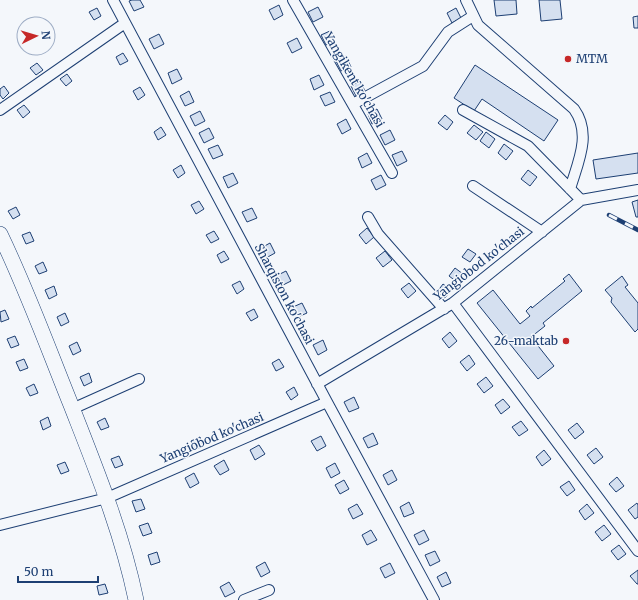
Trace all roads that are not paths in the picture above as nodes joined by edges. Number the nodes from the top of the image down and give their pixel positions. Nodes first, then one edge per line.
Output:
1 (113, 0) edge
2 (293, 0) edge
3 (466, 0) edge
4 (474, 16) junction
5 (125, 23) junction
6 (353, 104) junction
7 (0, 110) edge
8 (463, 110) dead end
9 (392, 173) dead end
10 (473, 186) dead end
11 (570, 189) junction
12 (638, 190) edge
13 (581, 200) junction
14 (368, 217) dead end
15 (542, 232) junction
16 (0, 234) edge
17 (449, 306) junction
18 (139, 379) dead end
19 (317, 384) junction
20 (327, 402) junction
21 (72, 409) junction
22 (107, 498) junction
23 (0, 525) edge
24 (638, 551) edge
25 (270, 590) dead end
26 (136, 600) edge
27 (244, 600) edge
28 (434, 600) edge

1 - 5 street, Sharqiston ko'chasi
2 - 6 street, Yangikent ko'chasi
3 - 4 street
4 - 6 street
4 - 11 street
5 - 7 street
5 - 19 street, Sharqiston ko'chasi
6 - 9 street, Yangikent ko'chasi
8 - 11 street
10 - 15 street
11 - 13 street
12 - 13 street, Yangiobod ko'chasi
13 - 15 street, Yangiobod ko'chasi
14 - 17 street
15 - 17 street, Yangiobod ko'chasi
16 - 21 main road
17 - 19 street, Yangiobod ko'chasi
17 - 24 street
18 - 21 street
19 - 20 street, Sharqiston ko'chasi
20 - 22 street, Yangiobod ko'chasi
20 - 28 street, Sharqiston ko'chasi
21 - 22 main road
22 - 23 street, Yangiobod ko'chasi
22 - 26 main road
25 - 27 street

